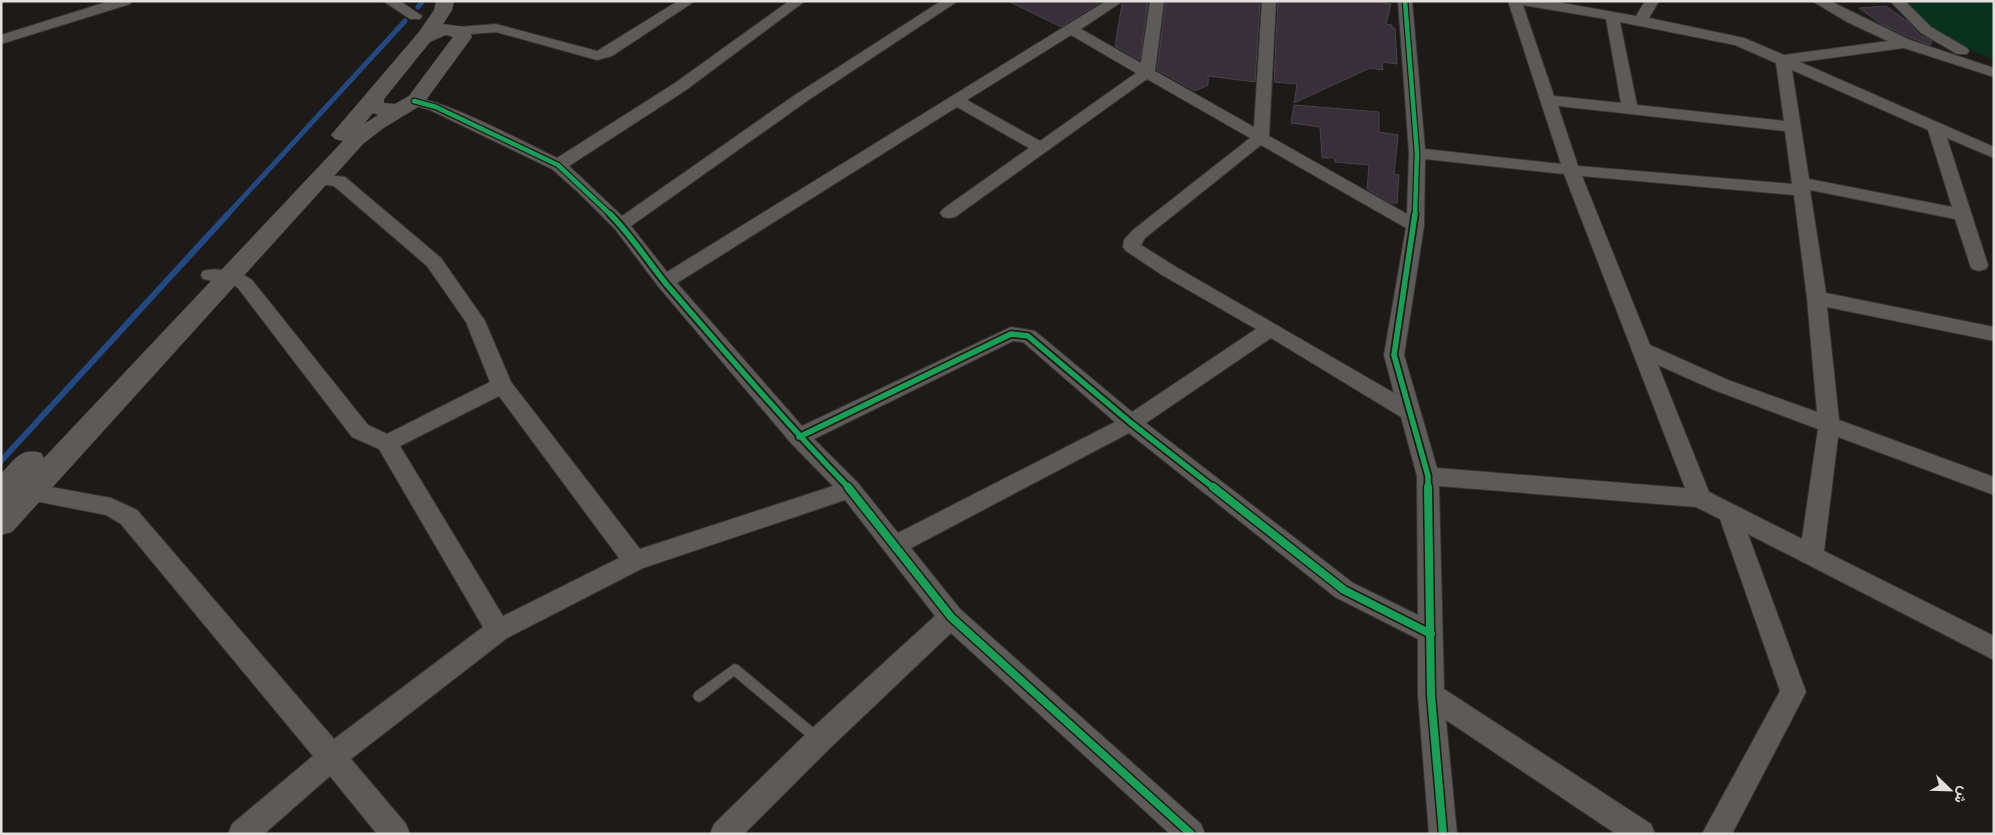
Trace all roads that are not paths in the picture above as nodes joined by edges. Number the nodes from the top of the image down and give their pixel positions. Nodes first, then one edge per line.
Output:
1 (125, 1) edge
2 (390, 1) edge
3 (445, 1) edge
4 (462, 1) edge
5 (688, 1) edge
6 (798, 1) edge
7 (951, 1) edge
8 (1116, 1) edge
9 (1157, 1) edge
10 (1269, 1) edge
11 (1404, 1) edge
12 (1515, 1) edge
13 (1525, 1) edge
14 (1652, 1) edge
15 (1819, 1) edge
16 (1896, 1) edge
17 (415, 16) dead end
18 (1612, 16) junction
19 (1640, 21) junction
20 (457, 30) junction
21 (1072, 30) junction
22 (427, 35) junction
23 (1, 40) edge
24 (1905, 43) junction
25 (1783, 60) junction
26 (1994, 66) edge
27 (1147, 72) junction
28 (1994, 73) edge
29 (1548, 100) junction
30 (373, 101) junction
31 (957, 101) junction
32 (410, 104) junction
33 (1630, 109) junction
34 (1792, 127) junction
35 (1935, 127) junction
36 (1261, 137) junction
37 (1041, 148) junction
38 (1417, 153) junction
39 (1994, 153) edge
40 (558, 165) junction
41 (1572, 170) junction
42 (320, 179) junction
43 (1801, 187) junction
44 (949, 213) dead end
45 (1963, 215) junction
46 (621, 225) junction
47 (1415, 226) junction
48 (1979, 265) dead end
49 (219, 276) junction
50 (665, 282) junction
51 (1817, 298) junction
52 (1271, 329) junction
53 (1994, 334) edge
54 (1642, 350) junction
55 (502, 385) junction
56 (1411, 413) junction
57 (1131, 422) junction
58 (1829, 424) junction
59 (799, 437) junction
60 (387, 443) junction
61 (1428, 476) junction
62 (1994, 486) edge
63 (850, 489) junction
64 (12, 491) edge
65 (1700, 498) junction
66 (1729, 513) junction
67 (1, 523) edge
68 (894, 546) junction
69 (1812, 556) junction
70 (635, 561) junction
71 (951, 617) junction
72 (498, 630) junction
73 (1431, 634) junction
74 (1994, 649) edge
75 (1432, 695) junction
76 (698, 696) dead end
77 (819, 740) junction
78 (332, 756) junction
79 (242, 834) edge
80 (396, 834) edge
81 (724, 834) edge
82 (1191, 834) edge
83 (1443, 834) edge
84 (1642, 834) edge
85 (1716, 834) edge

1 - 23 street
2 - 17 street
3 - 22 street
4 - 20 street
5 - 20 street
6 - 40 street
7 - 46 street
8 - 21 street
9 - 27 street
10 - 36 street
11 - 38 street
12 - 29 street
13 - 18 street
14 - 19 street
15 - 24 street
16 - 26 street
18 - 19 street
18 - 33 street
19 - 25 street
20 - 22 street
20 - 32 street
21 - 27 street
21 - 31 street
22 - 30 street
24 - 25 street
24 - 28 street
25 - 34 street
25 - 35 street
27 - 36 street
27 - 37 street
29 - 33 street
29 - 41 street
30 - 32 street
30 - 49 street
31 - 37 street
31 - 50 street
32 - 40 street
32 - 42 street
33 - 34 street
34 - 43 street
35 - 39 street
35 - 45 street
36 - 47 street
36 - 52 street
37 - 44 street
38 - 41 street
38 - 47 street
40 - 46 street
41 - 43 street
41 - 54 street
42 - 49 street
42 - 55 street
43 - 45 street
43 - 51 street
45 - 48 street
46 - 50 street
47 - 56 street
49 - 60 street
49 - 64 street
50 - 59 street
51 - 53 street
51 - 58 street
52 - 56 street
52 - 57 street
54 - 58 street
54 - 65 street
55 - 60 street
55 - 70 street
56 - 61 street
57 - 59 street
57 - 68 street
57 - 73 street
58 - 62 street
58 - 69 street
59 - 63 street
60 - 72 street
61 - 65 street
61 - 73 street
63 - 68 street
63 - 70 street
64 - 67 street
64 - 78 street
65 - 66 street
66 - 69 street
66 - 85 street
68 - 71 street
69 - 74 street
70 - 72 street
71 - 77 street
71 - 82 street
72 - 78 street
73 - 75 street
75 - 83 street
75 - 84 street
76 - 77 lane
77 - 81 street
78 - 79 street
78 - 80 street

